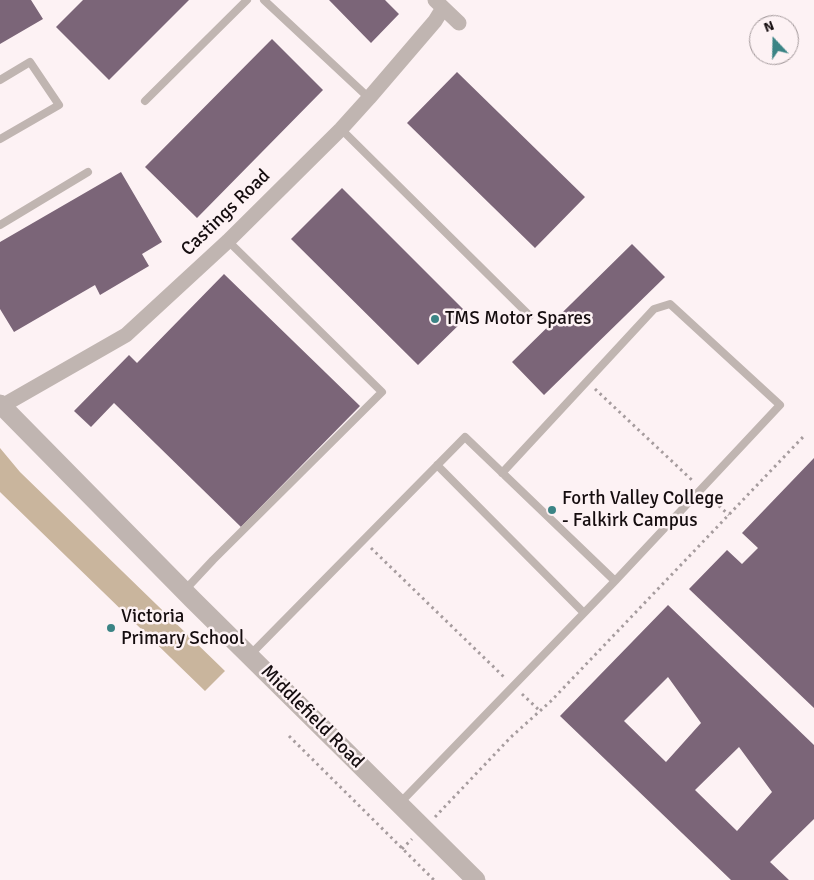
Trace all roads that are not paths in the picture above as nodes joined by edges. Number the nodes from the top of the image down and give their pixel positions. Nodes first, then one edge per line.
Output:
1 (247, 0) edge
2 (264, 0) edge
3 (439, 4) edge
4 (459, 23) dead end
5 (0, 80) edge
6 (370, 98) junction
7 (145, 101) dead end
8 (342, 128) junction
9 (0, 139) edge
10 (88, 172) dead end
11 (0, 225) edge
12 (228, 241) junction
13 (530, 316) dead end
14 (1, 405) edge
15 (438, 465) junction
16 (502, 473) junction
17 (615, 581) junction
18 (184, 590) junction
19 (584, 613) junction
20 (249, 655) junction
21 (399, 804) junction
22 (476, 880) edge

1 - 7 lane
2 - 6 lane
3 - 4 street
3 - 6 street, Castings Road
5 - 9 lane
6 - 8 street, Castings Road
8 - 12 street, Castings Road
8 - 13 lane
10 - 11 lane
12 - 14 street, Castings Road
12 - 18 lane
14 - 18 street, Middlefield Road
15 - 16 lane
15 - 19 lane
15 - 20 lane
16 - 17 lane
16 - 17 lane
17 - 19 lane
18 - 20 street, Middlefield Road
19 - 21 lane
20 - 21 street, Middlefield Road
21 - 22 street, Middlefield Road

